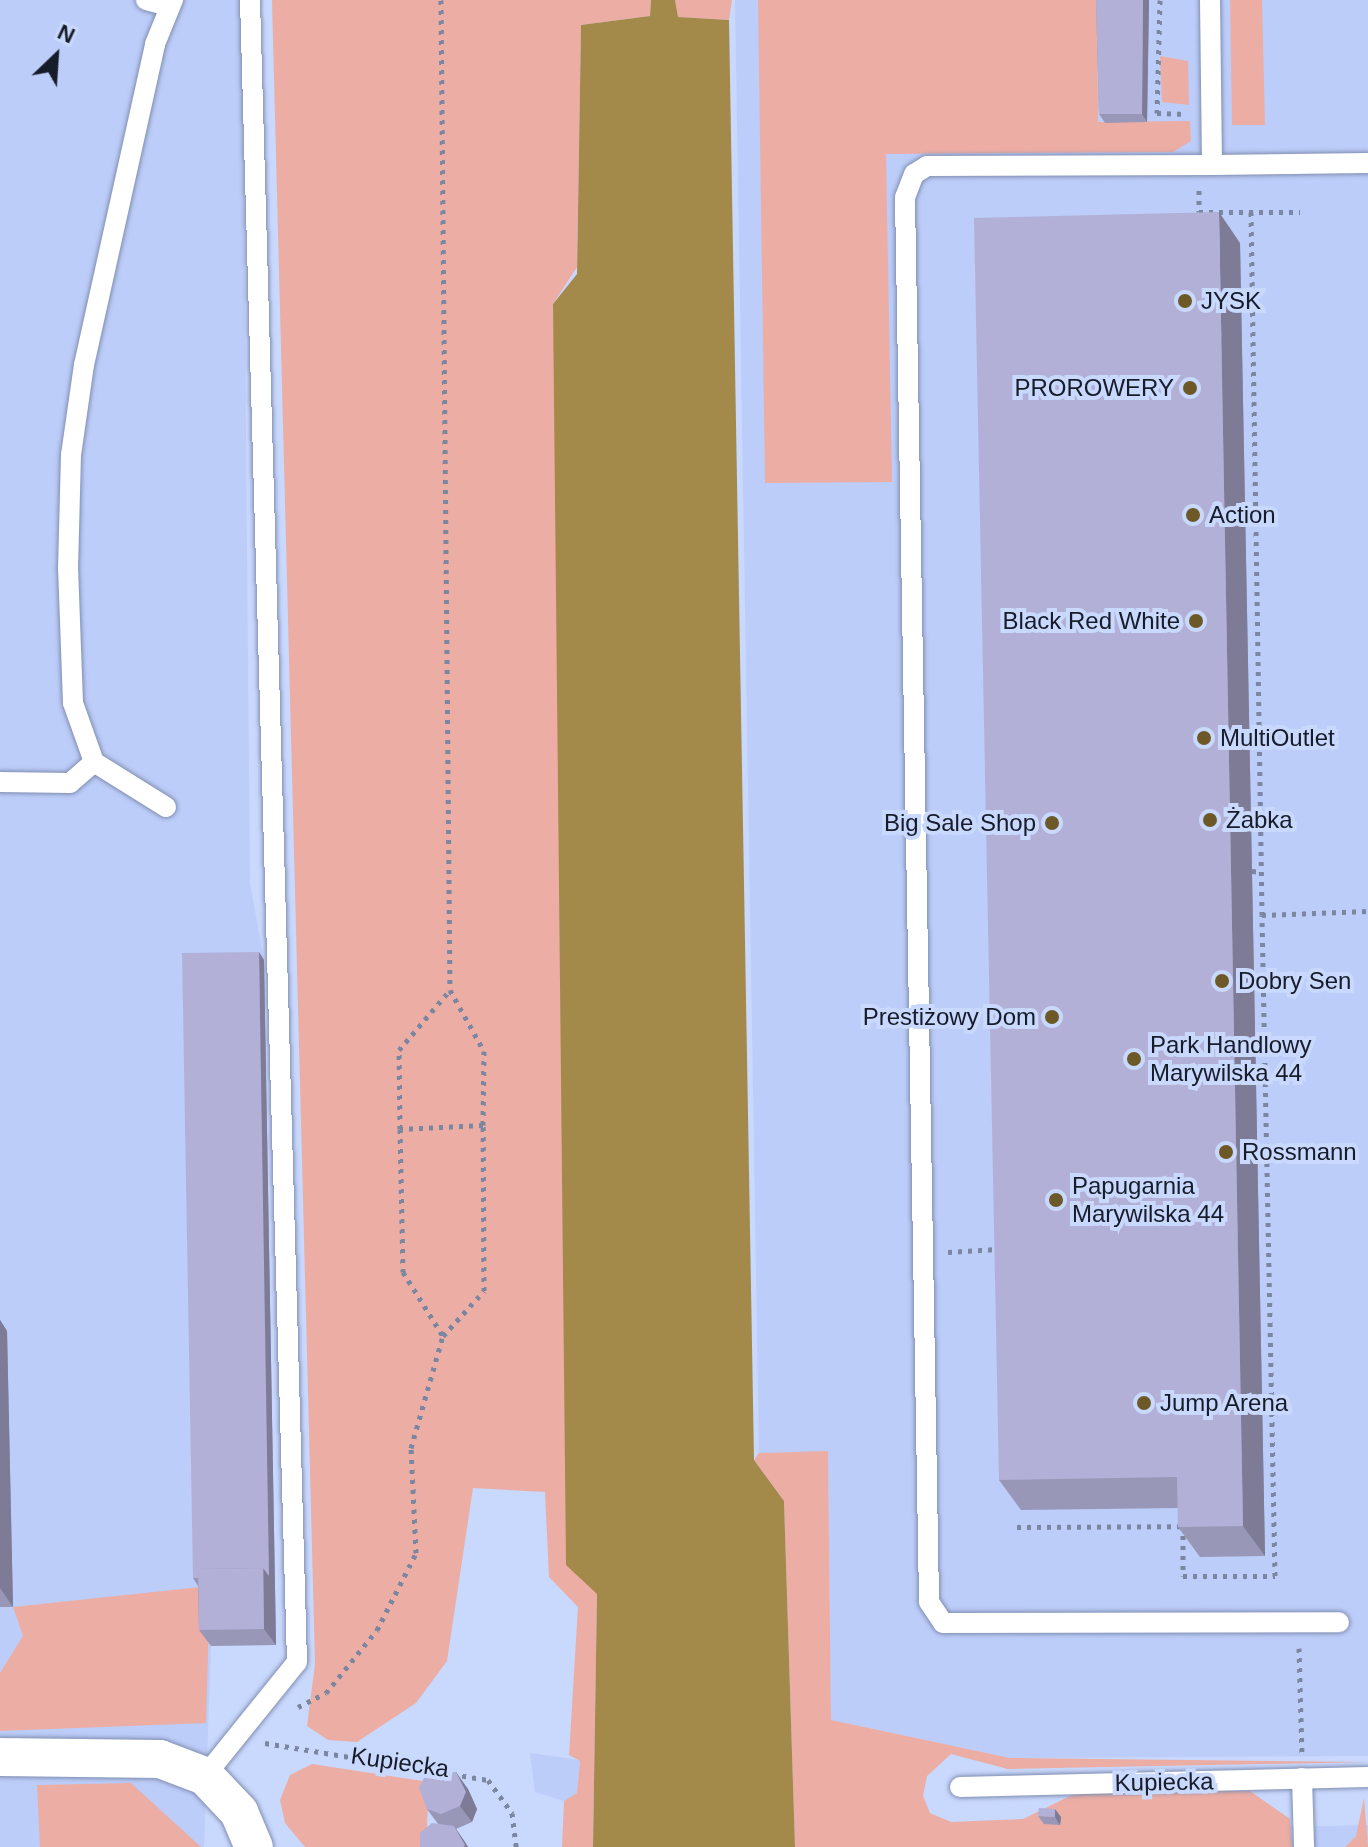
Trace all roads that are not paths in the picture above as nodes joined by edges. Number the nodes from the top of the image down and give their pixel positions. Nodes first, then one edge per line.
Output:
1 (146, 0) edge
2 (250, 0) edge
3 (1210, 0) edge
4 (170, 3) edge
5 (1368, 163) edge
6 (1212, 165) junction
7 (94, 762) junction
8 (0, 782) edge
9 (166, 807) dead end
10 (1339, 1622) dead end
11 (0, 1757) edge
12 (205, 1776) junction
13 (1368, 1777) edge
14 (1302, 1778) junction
15 (960, 1787) dead end
16 (254, 1847) edge
17 (1304, 1847) edge

1 - 4 lane
2 - 12 lane
3 - 6 lane
4 - 7 lane
5 - 6 lane
6 - 10 lane
7 - 8 lane
7 - 9 lane
11 - 12 street
12 - 16 street
13 - 14 lane, Kupiecka
14 - 15 lane, Kupiecka
14 - 17 lane

